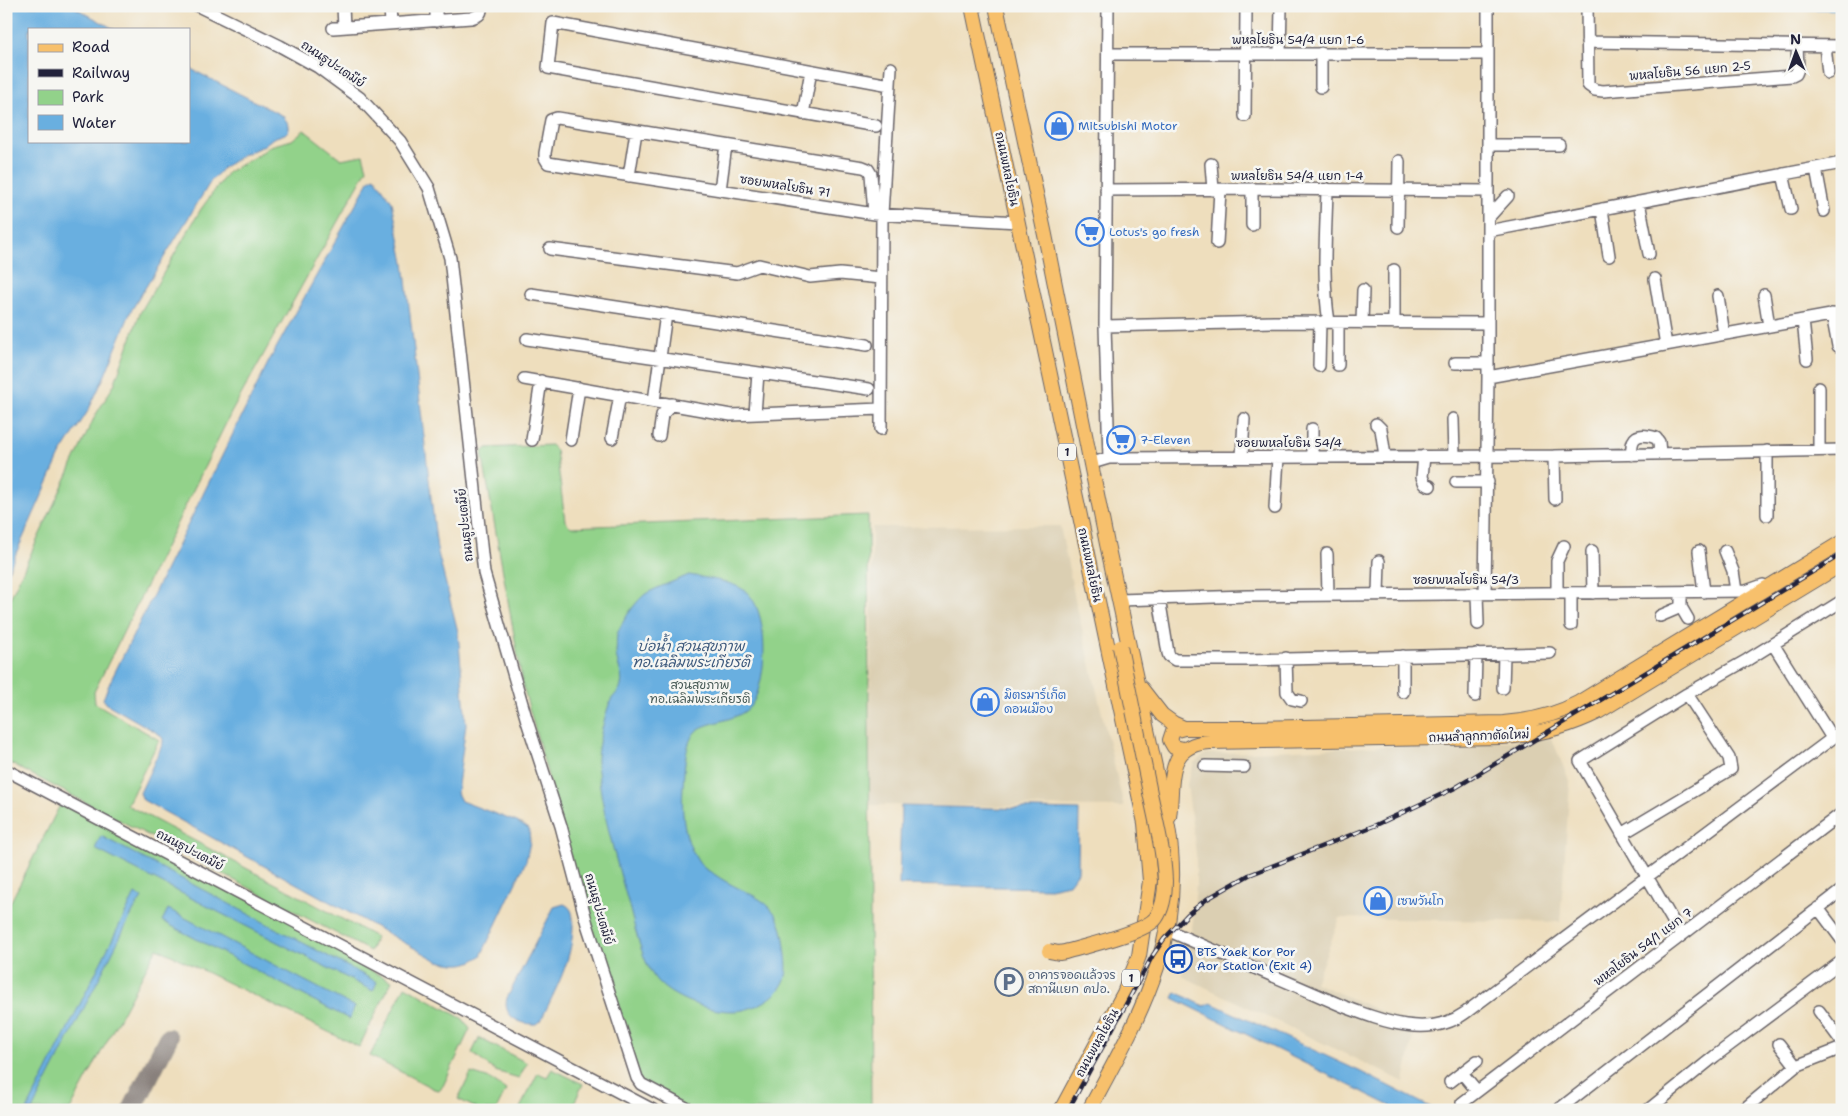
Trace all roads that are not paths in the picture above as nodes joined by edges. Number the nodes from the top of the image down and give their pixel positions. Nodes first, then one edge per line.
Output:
1 (198, 6) edge
2 (343, 6) edge
3 (390, 6) edge
4 (436, 6) edge
5 (482, 6) edge
6 (972, 6) edge
7 (996, 6) edge
8 (1108, 6) edge
9 (1488, 6) edge
10 (1587, 6) edge
11 (1246, 8) dead end
12 (1281, 8) dead end
13 (436, 20) junction
14 (391, 24) junction
15 (1587, 42) junction
16 (1797, 45) junction
17 (1825, 46) junction
18 (1842, 46) edge
19 (1280, 53) junction
20 (1321, 53) junction
21 (1108, 54) junction
22 (1245, 54) junction
23 (1488, 54) junction
24 (891, 68) dead end
25 (811, 71) junction
26 (1828, 73) dead end
27 (890, 85) junction
28 (1321, 87) dead end
29 (803, 114) junction
30 (1245, 116) dead end
31 (876, 126) dead end
32 (636, 132) junction
33 (726, 145) junction
34 (1558, 145) dead end
35 (1488, 146) junction
36 (1399, 161) dead end
37 (1842, 163) edge
38 (1211, 164) dead end
39 (1816, 168) junction
40 (1783, 174) junction
41 (629, 176) junction
42 (1252, 189) junction
43 (720, 190) junction
44 (1106, 190) junction
45 (1216, 190) junction
46 (1327, 190) junction
47 (1399, 190) junction
48 (1488, 191) junction
49 (1508, 196) dead end
50 (1639, 202) junction
51 (1602, 209) junction
52 (1791, 209) dead end
53 (1824, 212) dead end
54 (878, 214) junction
55 (1488, 218) junction
56 (1018, 222) junction
57 (1252, 225) dead end
58 (1398, 227) dead end
59 (1488, 231) junction
60 (1217, 243) dead end
61 (550, 248) dead end
62 (1649, 254) dead end
63 (1609, 256) dead end
64 (1394, 270) dead end
65 (882, 278) junction
66 (1655, 279) dead end
67 (1363, 290) dead end
68 (531, 294) dead end
69 (1764, 295) dead end
70 (1718, 296) dead end
71 (666, 314) junction
72 (1837, 314) edge
73 (1803, 320) junction
74 (1329, 322) junction
75 (1362, 322) junction
76 (1394, 323) junction
77 (1488, 323) junction
78 (1106, 326) junction
79 (1769, 326) junction
80 (1724, 334) junction
81 (527, 339) dead end
82 (867, 344) dead end
83 (1666, 344) junction
84 (1838, 346) dead end
85 (660, 359) junction
86 (1807, 359) dead end
87 (1455, 363) dead end
88 (1488, 363) junction
89 (1338, 365) dead end
90 (1319, 366) dead end
91 (758, 373) junction
92 (1488, 377) junction
93 (524, 379) dead end
94 (541, 381) junction
95 (579, 388) junction
96 (1819, 388) dead end
97 (869, 389) dead end
98 (620, 395) junction
99 (654, 401) junction
100 (672, 404) junction
101 (881, 409) junction
102 (755, 414) junction
103 (1244, 419) dead end
104 (1454, 419) dead end
105 (1376, 424) dead end
106 (881, 429) dead end
107 (1312, 429) dead end
108 (659, 436) dead end
109 (612, 438) dead end
110 (532, 440) dead end
111 (571, 440) dead end
112 (1819, 450) junction
113 (1842, 450) edge
114 (1767, 451) junction
115 (1632, 454) junction
116 (1660, 454) junction
117 (1487, 455) junction
118 (1385, 456) junction
119 (1424, 456) junction
120 (1454, 456) junction
121 (1554, 456) junction
122 (1242, 457) junction
123 (1278, 457) junction
124 (1312, 457) junction
125 (1109, 458) junction
126 (1092, 463) junction
127 (1069, 465) junction
128 (1456, 482) dead end
129 (1488, 482) junction
130 (1430, 486) dead end
131 (1555, 500) dead end
132 (1275, 508) dead end
133 (1767, 514) dead end
134 (1842, 542) edge
135 (1564, 546) dead end
136 (1592, 551) dead end
137 (1699, 551) dead end
138 (1725, 551) dead end
139 (1327, 554) dead end
140 (1379, 561) dead end
141 (1805, 561) dead end
142 (1112, 564) junction
143 (1842, 564) edge
144 (1736, 591) junction
145 (1681, 592) junction
146 (1704, 592) junction
147 (1481, 593) junction
148 (1557, 593) junction
149 (1571, 593) junction
150 (1593, 593) junction
151 (1378, 594) junction
152 (1328, 595) junction
153 (1159, 598) junction
154 (1119, 600) junction
155 (1842, 601) edge
156 (1681, 607) junction
157 (1660, 616) dead end
158 (1688, 619) dead end
159 (1478, 624) dead end
160 (1571, 625) dead end
161 (1773, 644) junction
162 (1550, 653) dead end
163 (1476, 654) junction
164 (1504, 654) junction
165 (1403, 656) junction
166 (1286, 658) junction
167 (1138, 683) junction
168 (1503, 688) dead end
169 (1403, 692) dead end
170 (1687, 694) junction
171 (1475, 696) dead end
172 (1301, 701) dead end
173 (1184, 728) junction
174 (1842, 731) edge
175 (1832, 738) junction
176 (1184, 749) junction
177 (1205, 766) dead end
178 (1244, 767) dead end
179 (6, 770) edge
180 (1842, 813) edge
181 (1168, 827) junction
182 (1622, 834) junction
183 (1646, 878) junction
184 (1842, 890) edge
185 (1818, 908) junction
186 (1167, 930) junction
187 (1681, 935) junction
188 (1841, 935) edge
189 (1049, 951) dead end
190 (1842, 961) edge
191 (1819, 1011) dead end
192 (1842, 1042) edge
193 (1779, 1044) dead end
194 (1842, 1048) edge
195 (1477, 1061) dead end
196 (1796, 1066) junction
197 (1462, 1073) junction
198 (1450, 1082) dead end
199 (1477, 1091) junction
200 (1462, 1103) dead end
201 (653, 1110) edge
202 (690, 1110) edge
203 (1061, 1110) edge
204 (1089, 1110) edge
205 (1558, 1110) edge
206 (1648, 1110) edge
207 (1743, 1110) edge

1 - 202 street, ถนนธูปะเตมีย์
2 - 14 street
3 - 14 street
4 - 13 street
5 - 13 street
6 - 56 main road, ถนนพหลโยธิน / 1
7 - 126 main road, ถนนพหลโยธิน / 1
8 - 21 street
9 - 23 street
10 - 15 street
11 - 22 street
12 - 19 street
13 - 14 street
15 - 16 street
15 - 16 street, พหลโยธิน 56 แยก 2-5
16 - 17 street
17 - 18 street
17 - 26 street
19 - 20 street, พหลโยธิน 54/4 แยก 1-6
19 - 22 street, พหลโยธิน 54/4 แยก 1-6
20 - 23 street, พหลโยธิน 54/4 แยก 1-6
20 - 28 street
21 - 22 street, พหลโยธิน 54/4 แยก 1-6
21 - 44 street
22 - 30 street
23 - 35 street
24 - 27 street
25 - 27 street
25 - 29 street
25 - 29 street
27 - 54 street
29 - 31 street
32 - 33 street
32 - 41 street
32 - 41 street, ซอยพหลโยธิน 71
33 - 43 street
33 - 54 street
34 - 35 street
35 - 48 street
36 - 47 street
37 - 39 street
38 - 45 street
39 - 40 street
39 - 53 street
40 - 50 street
40 - 52 street
41 - 43 street, ซอยพหลโยธิน 71
42 - 45 street, พหลโยธิน 54/4 แยก 1-4
42 - 46 street, พหลโยธิน 54/4 แยก 1-4
42 - 57 street
43 - 54 street, ซอยพหลโยธิน 71
44 - 45 street, พหลโยธิน 54/4 แยก 1-4
44 - 78 street
45 - 60 street
46 - 47 street, พหลโยธิน 54/4 แยก 1-4
46 - 74 street
47 - 48 street, พหลโยธิน 54/4 แยก 1-4
47 - 58 street
48 - 55 street
49 - 55 street
50 - 51 street
50 - 62 street
51 - 59 street
51 - 63 street
54 - 56 street, ซอยพหลโยธิน 71
54 - 65 street
55 - 59 street
56 - 127 main road, ถนนพหลโยธิน / 1
59 - 77 street
61 - 65 street
64 - 76 street
65 - 101 street
66 - 83 street
67 - 75 street
68 - 71 street
69 - 79 street
70 - 80 street
71 - 82 street
71 - 85 street
72 - 73 street
72 - 84 street
73 - 79 street
73 - 86 street
74 - 75 street
74 - 78 street
74 - 89 street
74 - 90 street
75 - 76 street
76 - 77 street
77 - 88 street
78 - 125 street
79 - 80 street
80 - 83 street
81 - 85 street
83 - 92 street
85 - 91 street
85 - 99 street
87 - 88 street
88 - 92 street
91 - 97 street
91 - 102 street
92 - 117 street
93 - 94 street
94 - 95 street
94 - 110 street
95 - 98 street
95 - 111 street
96 - 112 street
98 - 99 street
98 - 109 street
99 - 100 street
100 - 102 street
100 - 108 street
101 - 102 street
101 - 106 street
103 - 122 street
104 - 120 street
105 - 118 street
107 - 124 street
112 - 113 street, ซอยพหลโยธิน 54/4
112 - 114 street, ซอยพหลโยธิน 54/4
114 - 116 street, ซอยพหลโยธิน 54/4
114 - 133 street
115 - 116 street, ซอยพหลโยธิน 54/4
115 - 116 street
115 - 121 street, ซอยพหลโยธิน 54/4
117 - 120 street, ซอยพหลโยธิน 54/4
117 - 121 street, ซอยพหลโยธิน 54/4
117 - 129 street
118 - 119 street, ซอยพหลโยธิน 54/4
118 - 124 street, ซอยพหลโยธิน 54/4
119 - 120 street, ซอยพหลโยธิน 54/4
119 - 130 street
121 - 131 street
122 - 123 street, ซอยพหลโยธิน 54/4
122 - 125 street, ซอยพหลโยธิน 54/4
123 - 124 street, ซอยพหลโยธิน 54/4
123 - 132 street
125 - 126 street, ซอยพหลโยธิน 54/4
126 - 127 main road
126 - 142 main road, ถนนพหลโยธิน / 1
127 - 203 main road, ถนนพหลโยธิน / 1
128 - 129 street
129 - 147 street
134 - 173 main road, ถนนลำลูกกาตัดใหม่
135 - 148 street
136 - 150 street
137 - 146 street
138 - 144 street
139 - 152 street
140 - 151 street
141 - 144 street, ซอยพหลโยธิน 54/3
142 - 154 main road, ถนนพหลโยธิน / 1
142 - 189 main road, bridge
143 - 176 main road, ถนนลำลูกกาตัดใหม่
144 - 146 street, ซอยพหลโยธิน 54/3
145 - 146 street, ซอยพหลโยธิน 54/3
145 - 150 street, ซอยพหลโยธิน 54/3
145 - 156 street
147 - 148 street, ซอยพหลโยธิน 54/3
147 - 151 street, ซอยพหลโยธิน 54/3
147 - 159 street
148 - 149 street, ซอยพหลโยธิน 54/3
149 - 150 street, ซอยพหลโยธิน 54/3
149 - 160 street
151 - 152 street, ซอยพหลโยธิน 54/3
152 - 153 street, ซอยพหลโยธิน 54/3
153 - 154 street, ซอยพหลโยธิน 54/3
153 - 166 street
154 - 167 main road, ถนนพหลโยธิน / 1
155 - 161 street
156 - 157 street
156 - 158 street
161 - 170 street
161 - 175 street
162 - 164 street
163 - 164 street
163 - 165 street
163 - 171 street
164 - 168 street
165 - 166 street
165 - 169 street
166 - 172 street
167 - 173 main road
167 - 181 main road, ถนนพหลโยธิน / 1
170 - 182 street
170 - 182 street
173 - 176 main road
174 - 175 street
175 - 183 street
176 - 181 main road
177 - 178 street
179 - 201 street, ถนนธูปะเตมีย์
180 - 187 street, พหลโยธิน 54/1 แยก 7
181 - 186 main road, ถนนพหลโยธิน / 1
182 - 183 street
183 - 186 street
183 - 187 street
184 - 185 street
185 - 188 street
185 - 205 street
186 - 204 main road, ถนนพหลโยธิน / 1
187 - 199 street, พหลโยธิน 54/1 แยก 7
190 - 206 street
191 - 192 street
193 - 196 street
194 - 196 street
195 - 197 street
196 - 207 street
197 - 198 street
197 - 199 street
199 - 200 street, พหลโยธิน 54/1 แยก 7

